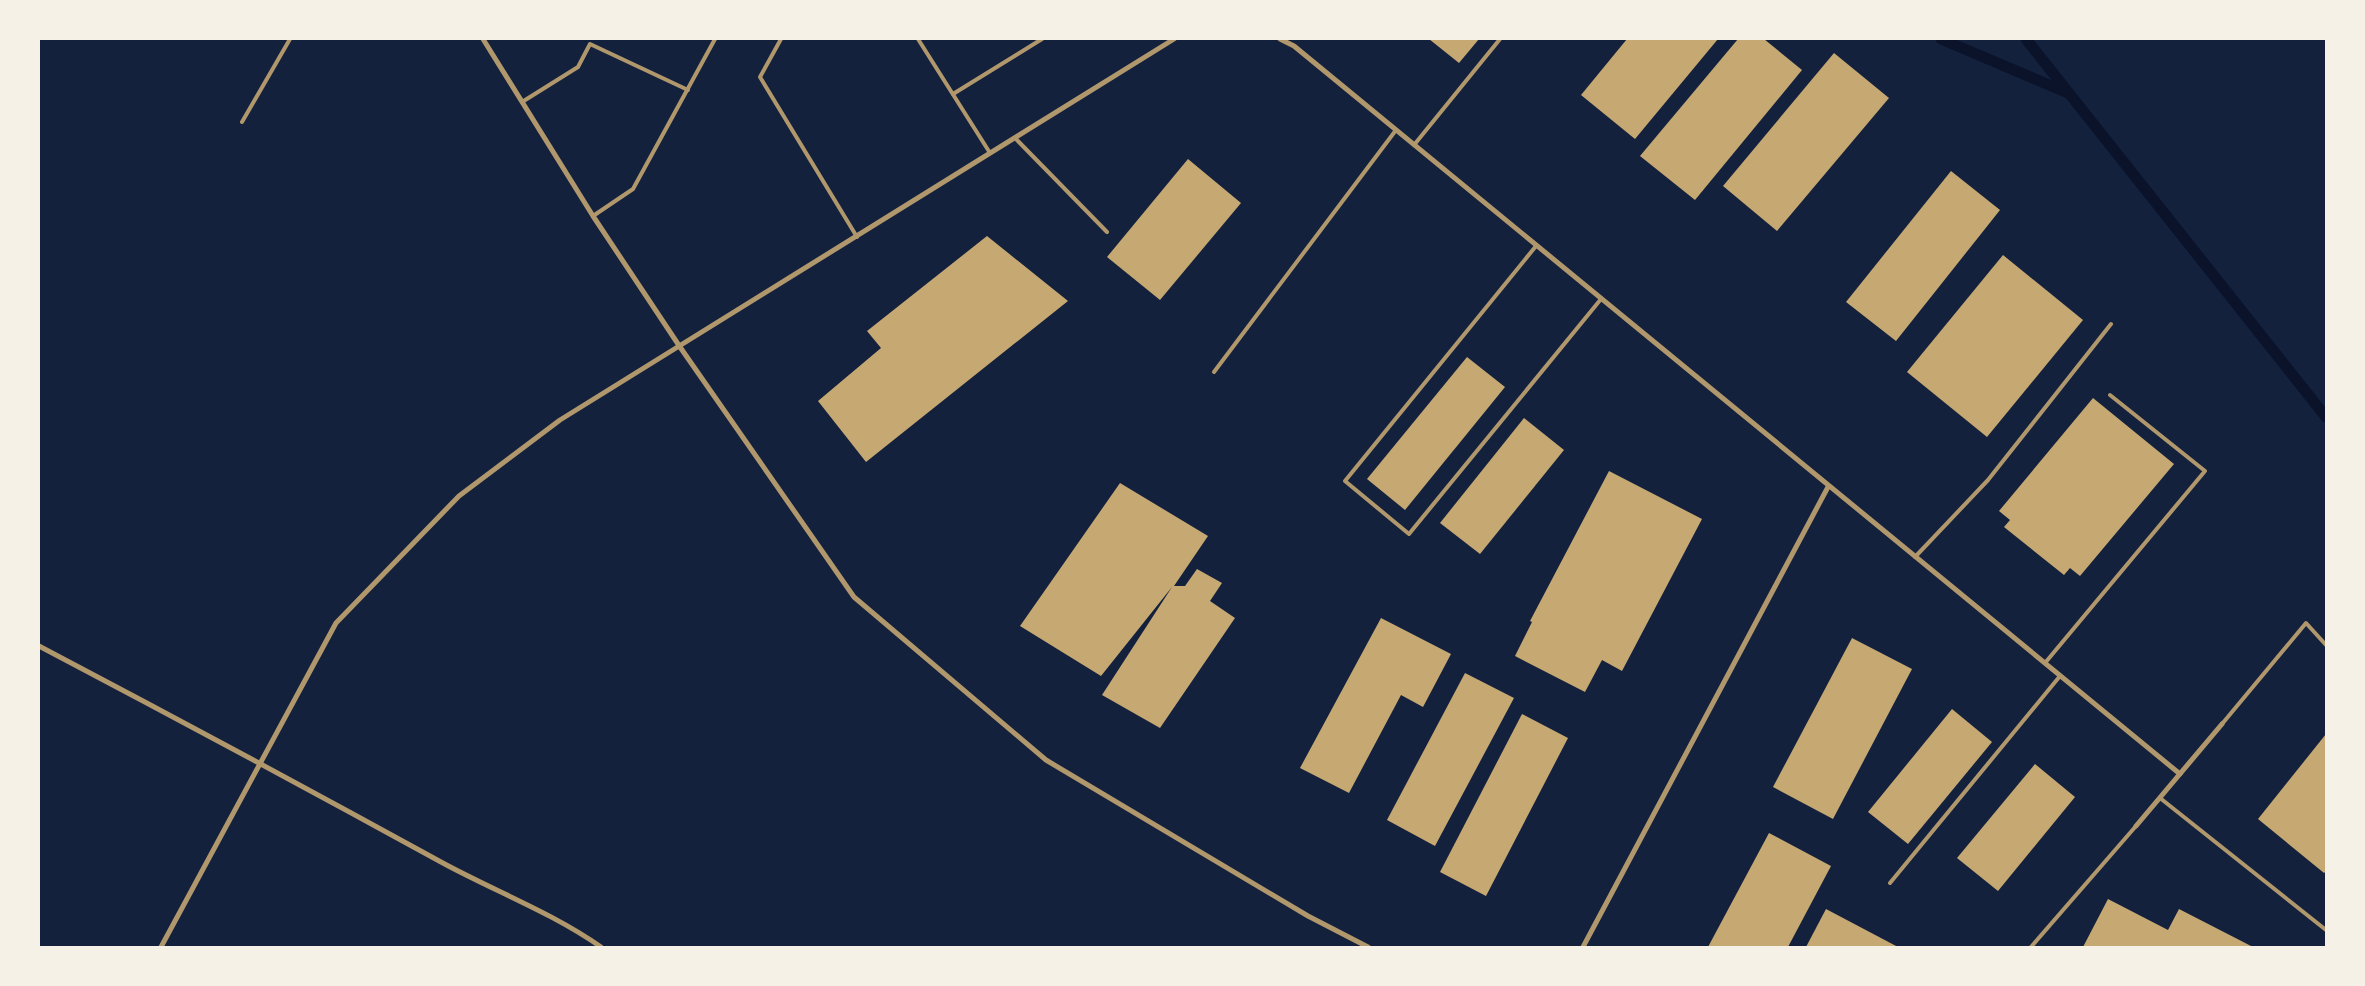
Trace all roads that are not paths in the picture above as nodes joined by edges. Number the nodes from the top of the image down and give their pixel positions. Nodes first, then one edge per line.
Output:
1 (290, 39) edge
2 (483, 39) edge
3 (715, 39) edge
4 (781, 39) edge
5 (918, 39) edge
6 (1042, 39) edge
7 (1174, 39) edge
8 (1280, 39) edge
9 (1500, 39) edge
10 (688, 90) junction
11 (953, 94) junction
12 (522, 102) junction
13 (242, 122) dead end
14 (1396, 130) junction
15 (1015, 138) junction
16 (1414, 145) junction
17 (990, 153) junction
18 (593, 216) junction
19 (1107, 232) dead end
20 (856, 237) junction
21 (1536, 246) junction
22 (1601, 299) junction
23 (2111, 324) dead end
24 (680, 347) junction
25 (1214, 372) dead end
26 (2110, 394) dead end
27 (1828, 487) junction
28 (1914, 558) junction
29 (2326, 645) edge
30 (39, 646) edge
31 (2044, 664) junction
32 (2060, 676) junction
33 (2222, 724) joint
34 (260, 763) junction
35 (2180, 774) junction
36 (2160, 798) junction
37 (2136, 826) joint
38 (1890, 883) dead end
39 (2326, 930) edge
40 (161, 947) edge
41 (601, 947) edge
42 (1368, 947) edge
43 (1582, 947) edge
44 (2031, 947) edge

1 - 13 lane
2 - 12 street
3 - 10 lane
4 - 20 lane
5 - 11 lane
6 - 11 lane
7 - 15 street
8 - 14 street
9 - 16 lane
10 - 12 lane
10 - 18 lane
11 - 17 lane
12 - 18 street
14 - 16 street
14 - 25 lane
15 - 17 street
15 - 19 lane
16 - 21 street
17 - 20 street
18 - 24 street
20 - 24 street
21 - 22 street
21 - 22 lane
22 - 27 street
23 - 28 lane
24 - 34 street
24 - 42 street
26 - 31 lane
27 - 28 street
27 - 43 street
28 - 31 street
29 - 33 lane
30 - 34 street
31 - 32 street
32 - 35 street
32 - 38 lane
33 - 35 street
34 - 40 street
34 - 41 street
35 - 36 street
36 - 37 street
36 - 39 lane
37 - 44 lane

